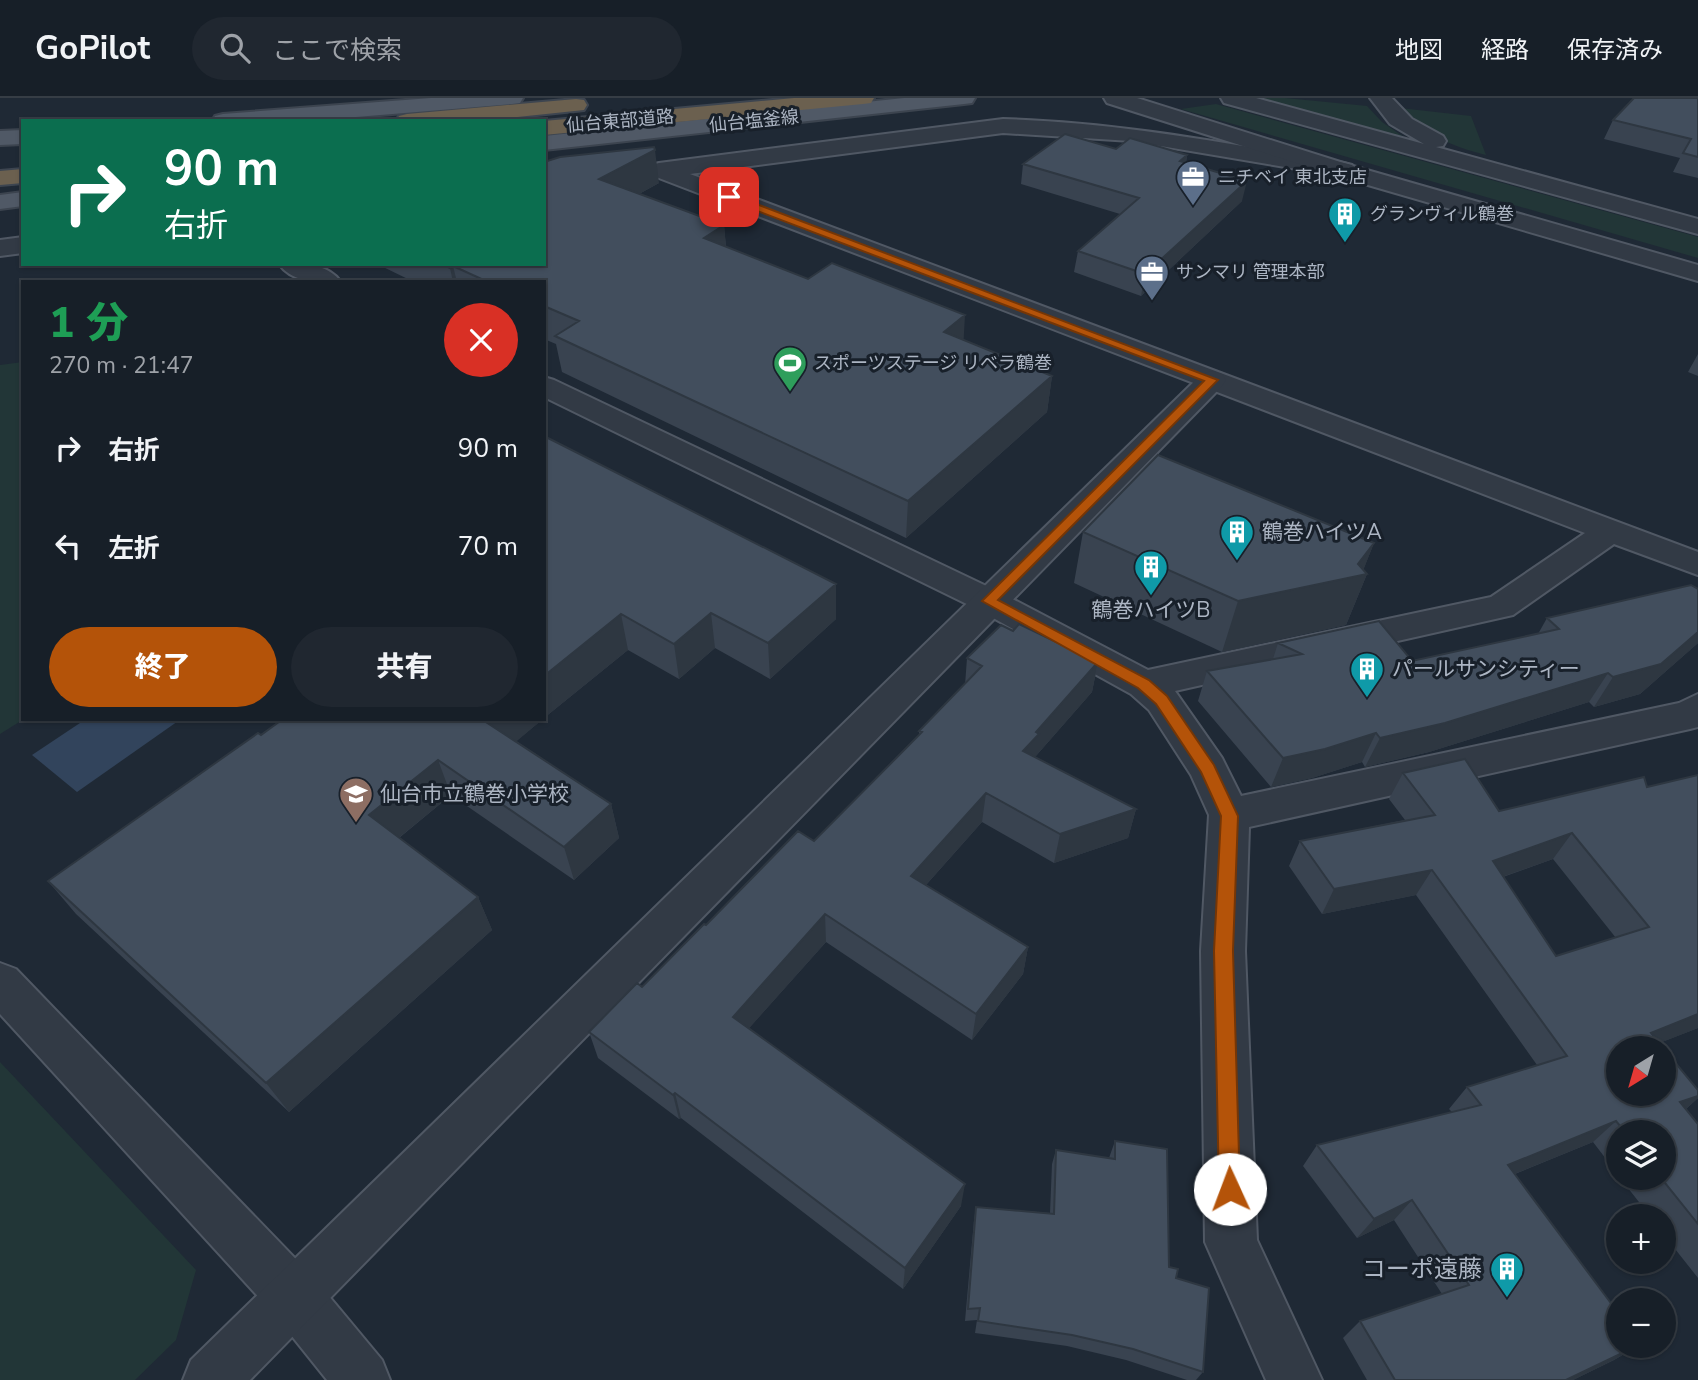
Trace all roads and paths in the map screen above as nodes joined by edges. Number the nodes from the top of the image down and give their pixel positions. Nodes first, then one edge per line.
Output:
1 (512, 98) edge
2 (658, 98) edge
3 (863, 98) edge
4 (964, 98) edge
5 (1115, 98) edge
6 (1232, 98) edge
7 (1381, 98) edge
8 (248, 119) edge
9 (429, 119) edge
10 (546, 128) edge
11 (21, 137) edge
12 (0, 138) edge
13 (546, 143) edge
14 (21, 156) edge
15 (0, 158) edge
16 (1345, 171) junction
17 (1500, 172) junction
18 (21, 176) edge
19 (0, 178) edge
20 (21, 199) edge
21 (0, 202) edge
22 (1698, 227) edge
23 (21, 245) edge
24 (0, 248) edge
25 (296, 266) edge
26 (1698, 273) edge
27 (324, 280) edge
28 (1212, 380) junction
29 (546, 387) edge
30 (1611, 531) junction
31 (1698, 564) edge
32 (989, 601) junction
33 (1144, 684) junction
34 (1698, 708) edge
35 (1229, 816) junction
36 (0, 983) edge
37 (294, 1296) junction
38 (211, 1380) edge
39 (362, 1380) edge
40 (1294, 1380) edge

1 - 8 main road
2 - 9 highway, 仙台東部道路
3 - 10 highway, 仙台東部道路
4 - 13 main road, 仙台塩釜線
5 - 16 street
6 - 17 street
7 - 17 street
11 - 12 main road
14 - 15 highway
16 - 26 street
16 - 28 street
17 - 22 street
18 - 19 highway
20 - 21 main road
23 - 24 street
25 - 27 street
28 - 30 street
28 - 32 street
29 - 32 street
30 - 31 street
30 - 33 street
32 - 33 street
32 - 37 street
33 - 35 street
34 - 35 street
35 - 40 street
36 - 37 street
37 - 38 street
37 - 39 street

